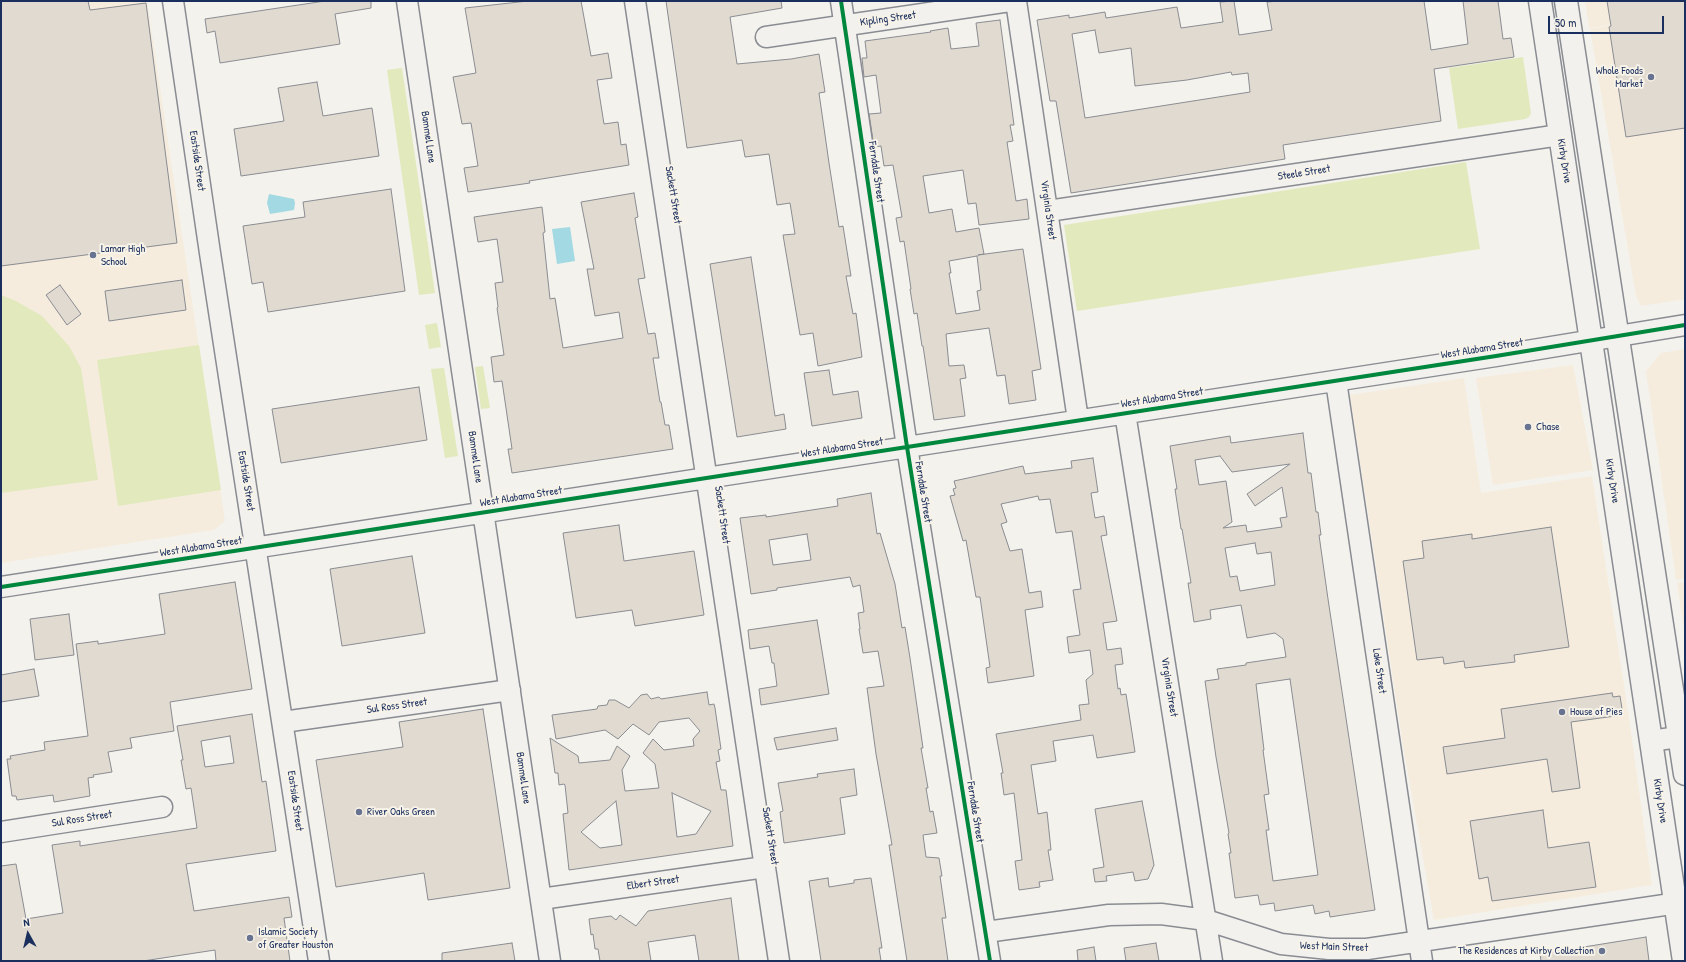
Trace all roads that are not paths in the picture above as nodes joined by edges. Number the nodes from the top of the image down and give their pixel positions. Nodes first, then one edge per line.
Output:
1 (173, 1) edge
2 (407, 1) edge
3 (635, 1) edge
4 (841, 1) edge
5 (1010, 1) edge
6 (1016, 1) edge
7 (1540, 1) edge
8 (1566, 1) edge
9 (845, 25) junction
10 (766, 38) dead end
11 (1560, 134) junction
12 (1593, 171) junction
13 (1048, 211) junction
14 (1685, 326) edge
15 (1618, 336) junction
16 (1591, 340) junction
17 (1336, 380) junction
18 (1126, 413) junction
19 (1078, 420) junction
20 (907, 446) junction
21 (707, 478) junction
22 (484, 512) junction
23 (256, 548) junction
24 (1654, 570) junction
25 (1626, 574) junction
26 (1, 587) edge
27 (510, 690) junction
28 (283, 722) junction
29 (1682, 737) edge
30 (1651, 741) junction
31 (1685, 774) edge
32 (162, 806) dead end
33 (1, 832) edge
34 (765, 867) junction
35 (541, 899) junction
36 (1680, 903) edge
37 (1206, 920) junction
38 (986, 932) junction
39 (1421, 952) edge
40 (319, 961) edge
41 (550, 961) edge
42 (779, 961) edge
43 (990, 961) edge
44 (1212, 961) edge
45 (1684, 961) edge

1 - 23 street, Eastside Street
2 - 22 street, Bammel Lane
3 - 21 street, Sackett Street
4 - 9 street, Ferndale Street
5 - 9 street, Kipling Street
6 - 13 street, Virginia Street
7 - 11 main road, Kirby Drive
8 - 12 main road
9 - 10 street, Kipling Street
9 - 20 street, Ferndale Street
11 - 12 main road
11 - 13 street, Steele Street
11 - 16 main road, Kirby Drive
12 - 15 main road
13 - 19 street, Virginia Street
14 - 15 street, West Alabama Street
15 - 16 street, West Alabama Street
15 - 24 main road
16 - 17 street, West Alabama Street
16 - 25 main road, Kirby Drive
17 - 18 street, West Alabama Street
17 - 39 street, Lake Street
18 - 19 street, West Alabama Street
18 - 37 street, Virginia Street
19 - 20 street, West Alabama Street
20 - 21 street, West Alabama Street
20 - 38 street, Ferndale Street
21 - 22 street, West Alabama Street
21 - 34 street, Sackett Street
22 - 23 street, West Alabama Street
22 - 27 street, Bammel Lane
23 - 26 street, West Alabama Street
23 - 28 street, Eastside Street
24 - 25 main road
24 - 29 main road
25 - 30 main road, Kirby Drive
27 - 28 street, Sul Ross Street
27 - 35 street, Bammel Lane
28 - 40 street, Eastside Street
29 - 30 street
29 - 31 main road
30 - 36 main road, Kirby Drive
32 - 33 street, Sul Ross Street
34 - 35 street, Elbert Street
34 - 42 street, Sackett Street
35 - 41 street, Bammel Lane
36 - 39 street, West Main Street
36 - 45 main road, Kirby Drive
37 - 38 street, West Main Street
37 - 39 street, West Main Street
37 - 44 street, Virginia Street
38 - 43 street, Ferndale Street

